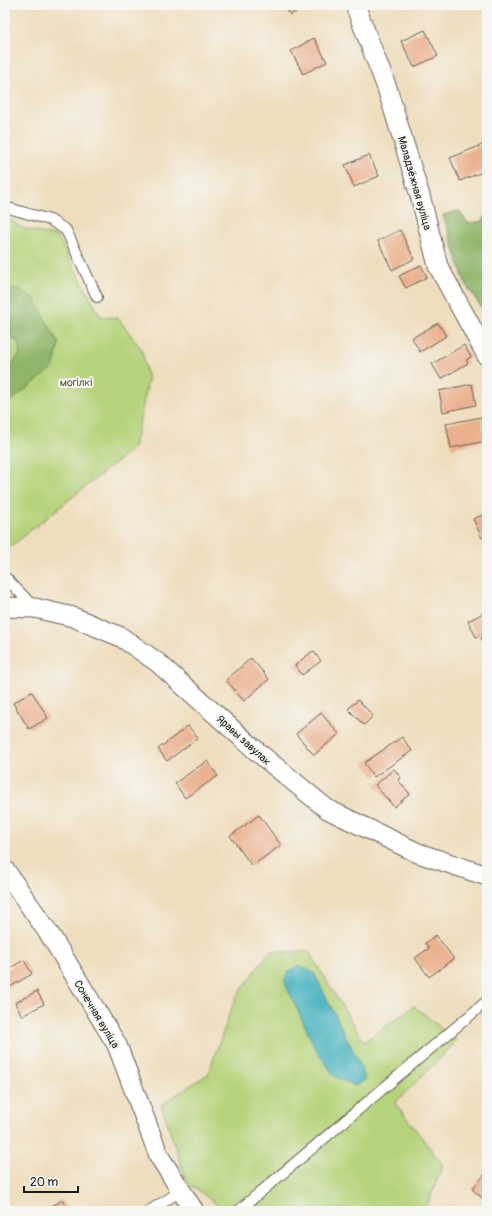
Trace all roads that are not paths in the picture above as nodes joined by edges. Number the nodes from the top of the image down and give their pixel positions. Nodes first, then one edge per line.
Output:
1 (355, 5) edge
2 (5, 207) edge
3 (97, 297) dead end
4 (487, 356) edge
5 (5, 577) edge
6 (5, 607) edge
7 (35, 608) junction
8 (5, 870) edge
9 (487, 876) edge
10 (487, 1001) edge
11 (181, 1191) junction
12 (149, 1211) edge
13 (194, 1211) edge
14 (238, 1211) edge

1 - 4 street, Маладзёжная вуліца
2 - 3 lane
5 - 7 lane
6 - 7 street, Яравы завулак
7 - 9 street, Яравы завулак
8 - 11 street, Сонечная вуліца
10 - 14 lane
11 - 12 lane
11 - 13 street, Сонечная вуліца

